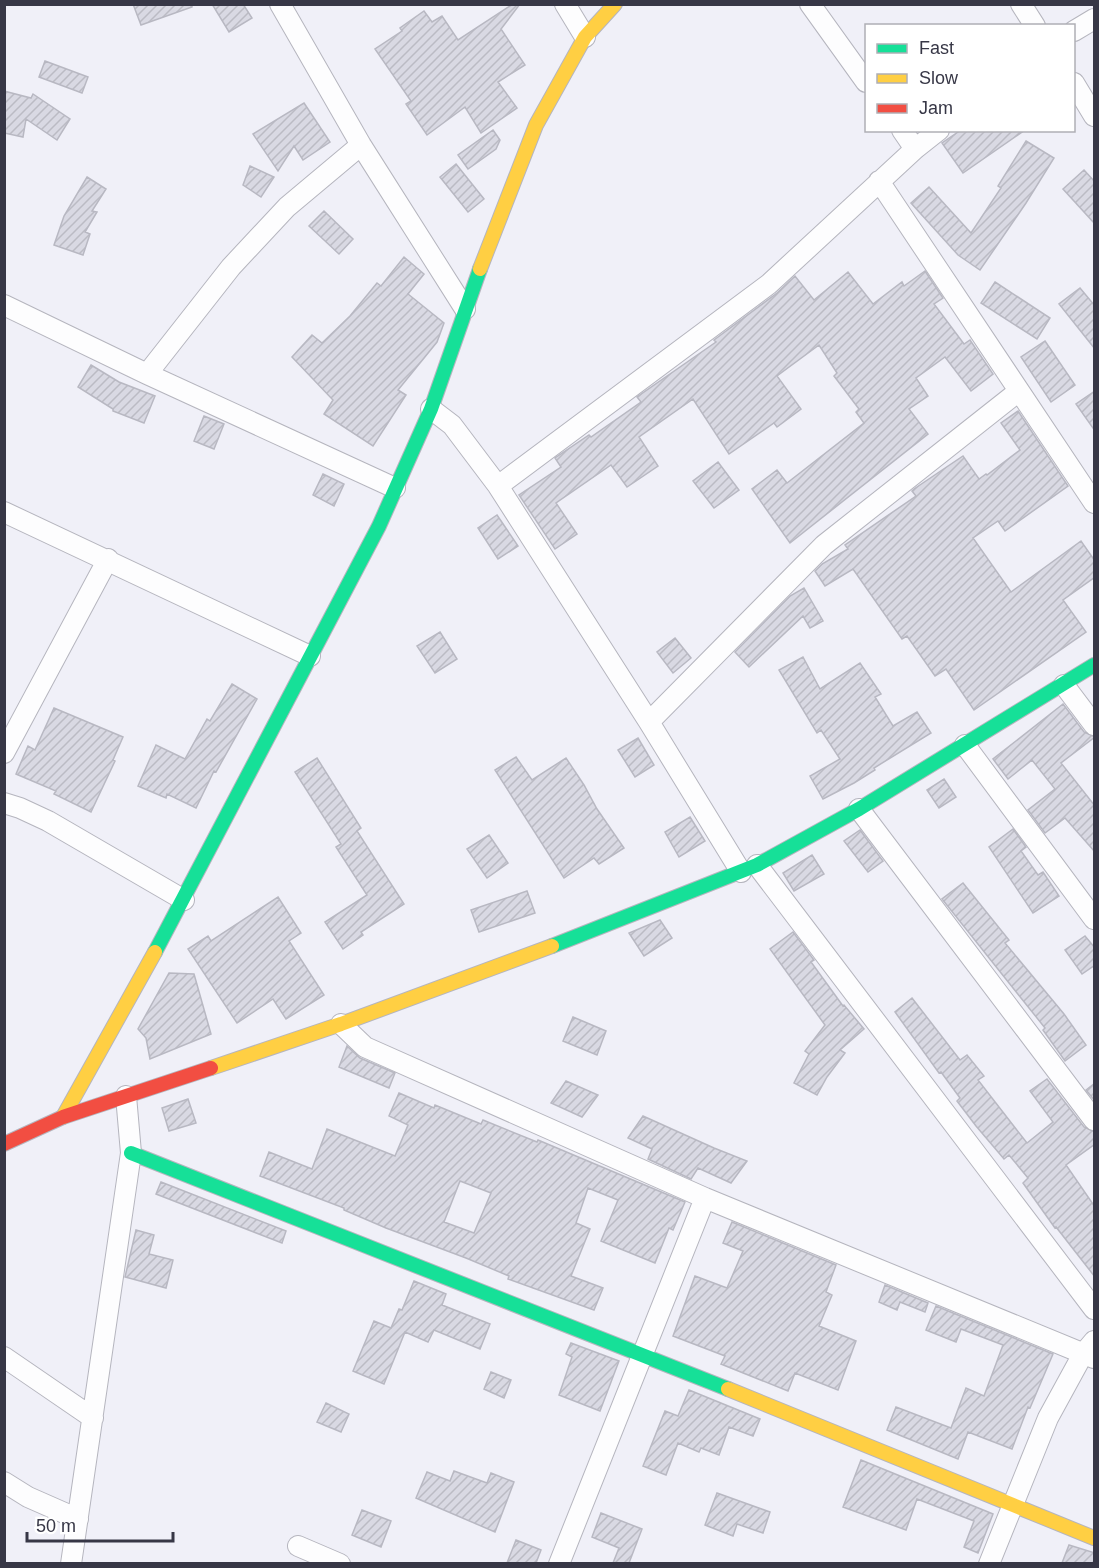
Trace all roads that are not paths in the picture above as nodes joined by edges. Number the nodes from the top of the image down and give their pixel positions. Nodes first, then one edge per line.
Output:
1 (280, 4) edge
2 (565, 4) edge
3 (615, 4) edge
4 (810, 4) edge
5 (1021, 4) edge
6 (1095, 18) edge
7 (1034, 24) edge
8 (1075, 30) edge
9 (585, 37) junction
10 (865, 79) edge
11 (1075, 85) edge
12 (1095, 116) edge
13 (903, 132) edge
14 (936, 132) edge
15 (361, 145) junction
16 (915, 148) junction
17 (879, 181) junction
18 (4, 305) edge
19 (465, 309) junction
20 (147, 374) junction
21 (1019, 391) junction
22 (431, 409) junction
23 (498, 486) junction
24 (395, 488) junction
25 (1095, 503) edge
26 (4, 512) edge
27 (108, 560) junction
28 (310, 656) junction
29 (1095, 664) edge
30 (1064, 685) junction
31 (649, 722) junction
32 (1095, 725) edge
33 (965, 745) junction
34 (4, 753) edge
35 (4, 803) edge
36 (859, 809) junction
37 (749, 868) junction
38 (184, 900) junction
39 (1095, 919) edge
40 (341, 1024) junction
41 (126, 1096) junction
42 (63, 1117) junction
43 (1095, 1120) edge
44 (4, 1144) edge
45 (131, 1153) junction
46 (705, 1198) junction
47 (1095, 1309) edge
48 (1091, 1351) edge
49 (643, 1354) junction
50 (4, 1357) edge
51 (93, 1418) junction
52 (4, 1482) edge
53 (1013, 1505) junction
54 (78, 1519) junction
55 (1095, 1538) edge
56 (298, 1546) dead end
57 (71, 1563) edge
58 (340, 1563) edge
59 (559, 1563) edge
60 (989, 1563) edge

1 - 15 street
2 - 9 street
3 - 9 street
4 - 10 street
5 - 7 street
6 - 8 street
9 - 19 street
11 - 12 street
13 - 16 street
14 - 16 street
15 - 19 street
15 - 20 street
16 - 17 street
17 - 21 street
17 - 23 street
18 - 20 street
19 - 22 street
20 - 24 street
21 - 25 street
21 - 31 street
22 - 23 street
22 - 24 street
23 - 31 street
24 - 28 street
26 - 27 street
27 - 28 street
27 - 34 street
28 - 38 street
29 - 30 street
30 - 32 street
30 - 33 street
31 - 37 street
33 - 36 street
33 - 39 street
35 - 38 street
36 - 37 street
36 - 43 street
37 - 40 street
37 - 47 street
38 - 42 street
40 - 41 street
40 - 46 street
41 - 42 street
41 - 45 street
42 - 44 street
45 - 49 street
45 - 51 street
46 - 48 street
46 - 49 street
48 - 53 street
49 - 53 street
49 - 59 street
50 - 51 street
51 - 54 street
52 - 54 street
53 - 55 street
53 - 60 street
54 - 57 street
56 - 58 street

